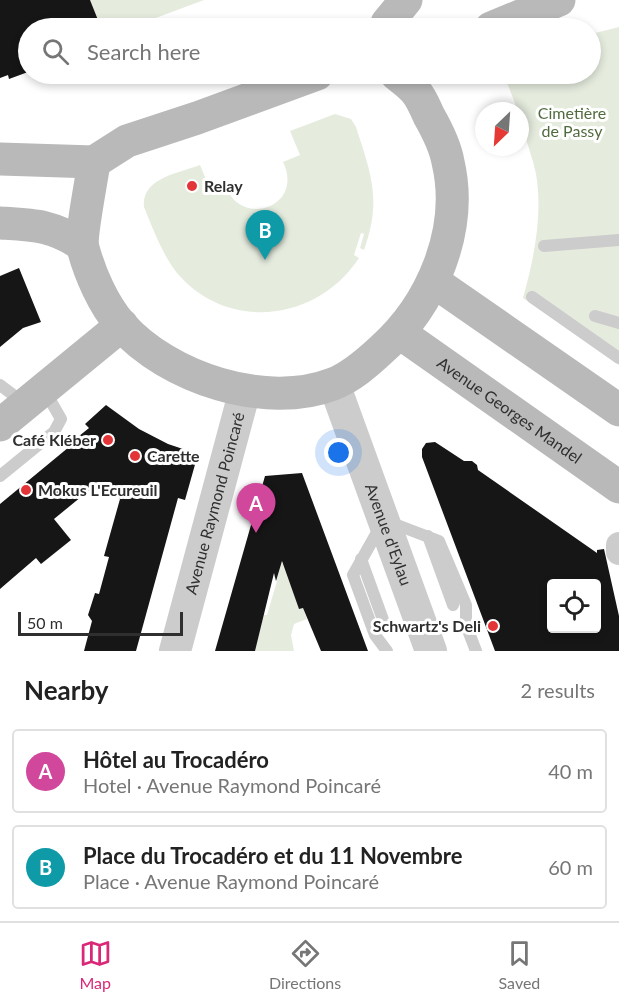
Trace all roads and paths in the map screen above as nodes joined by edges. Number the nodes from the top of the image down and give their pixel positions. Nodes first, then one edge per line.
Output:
1 (406, 0) edge
2 (543, 4) edge
3 (391, 18) edge
4 (513, 18) edge
5 (290, 84) edge
6 (416, 84) edge
7 (0, 159) edge
8 (94, 162) junction
9 (0, 223) edge
10 (619, 240) edge
11 (82, 245) junction
12 (544, 246) dead end
13 (433, 280) junction
14 (532, 297) dead end
15 (595, 316) dead end
16 (619, 322) edge
17 (122, 325) junction
18 (400, 333) junction
19 (619, 358) edge
20 (334, 384) junction
21 (245, 390) junction
22 (23, 393) edge
23 (619, 410) edge
24 (0, 425) edge
25 (0, 476) edge
26 (619, 487) edge
27 (384, 520) junction
28 (428, 536) junction
29 (619, 545) edge
30 (619, 552) edge
31 (360, 559) junction
32 (453, 605) dead end
33 (386, 628) dead end
34 (175, 651) edge
35 (387, 651) edge
36 (431, 651) edge
37 (476, 651) edge

1 - 3 main road
2 - 4 main road
5 - 8 main road
6 - 13 main road
7 - 8 main road
8 - 11 main road
9 - 11 main road
10 - 12 lane
11 - 17 main road
13 - 18 main road
13 - 23 main road
14 - 19 lane
15 - 16 lane
17 - 21 main road
17 - 22 main road
18 - 20 main road
18 - 26 main road, Avenue Georges Mandel
20 - 21 main road
20 - 27 street, Avenue d'Eylau
21 - 34 street, Avenue Raymond Poincaré
22 - 24 main road
22 - 25 lane
27 - 28 lane
27 - 31 lane
27 - 36 street, Avenue d'Eylau
28 - 32 lane
28 - 37 lane
29 - 30 street
31 - 33 lane
31 - 35 lane

